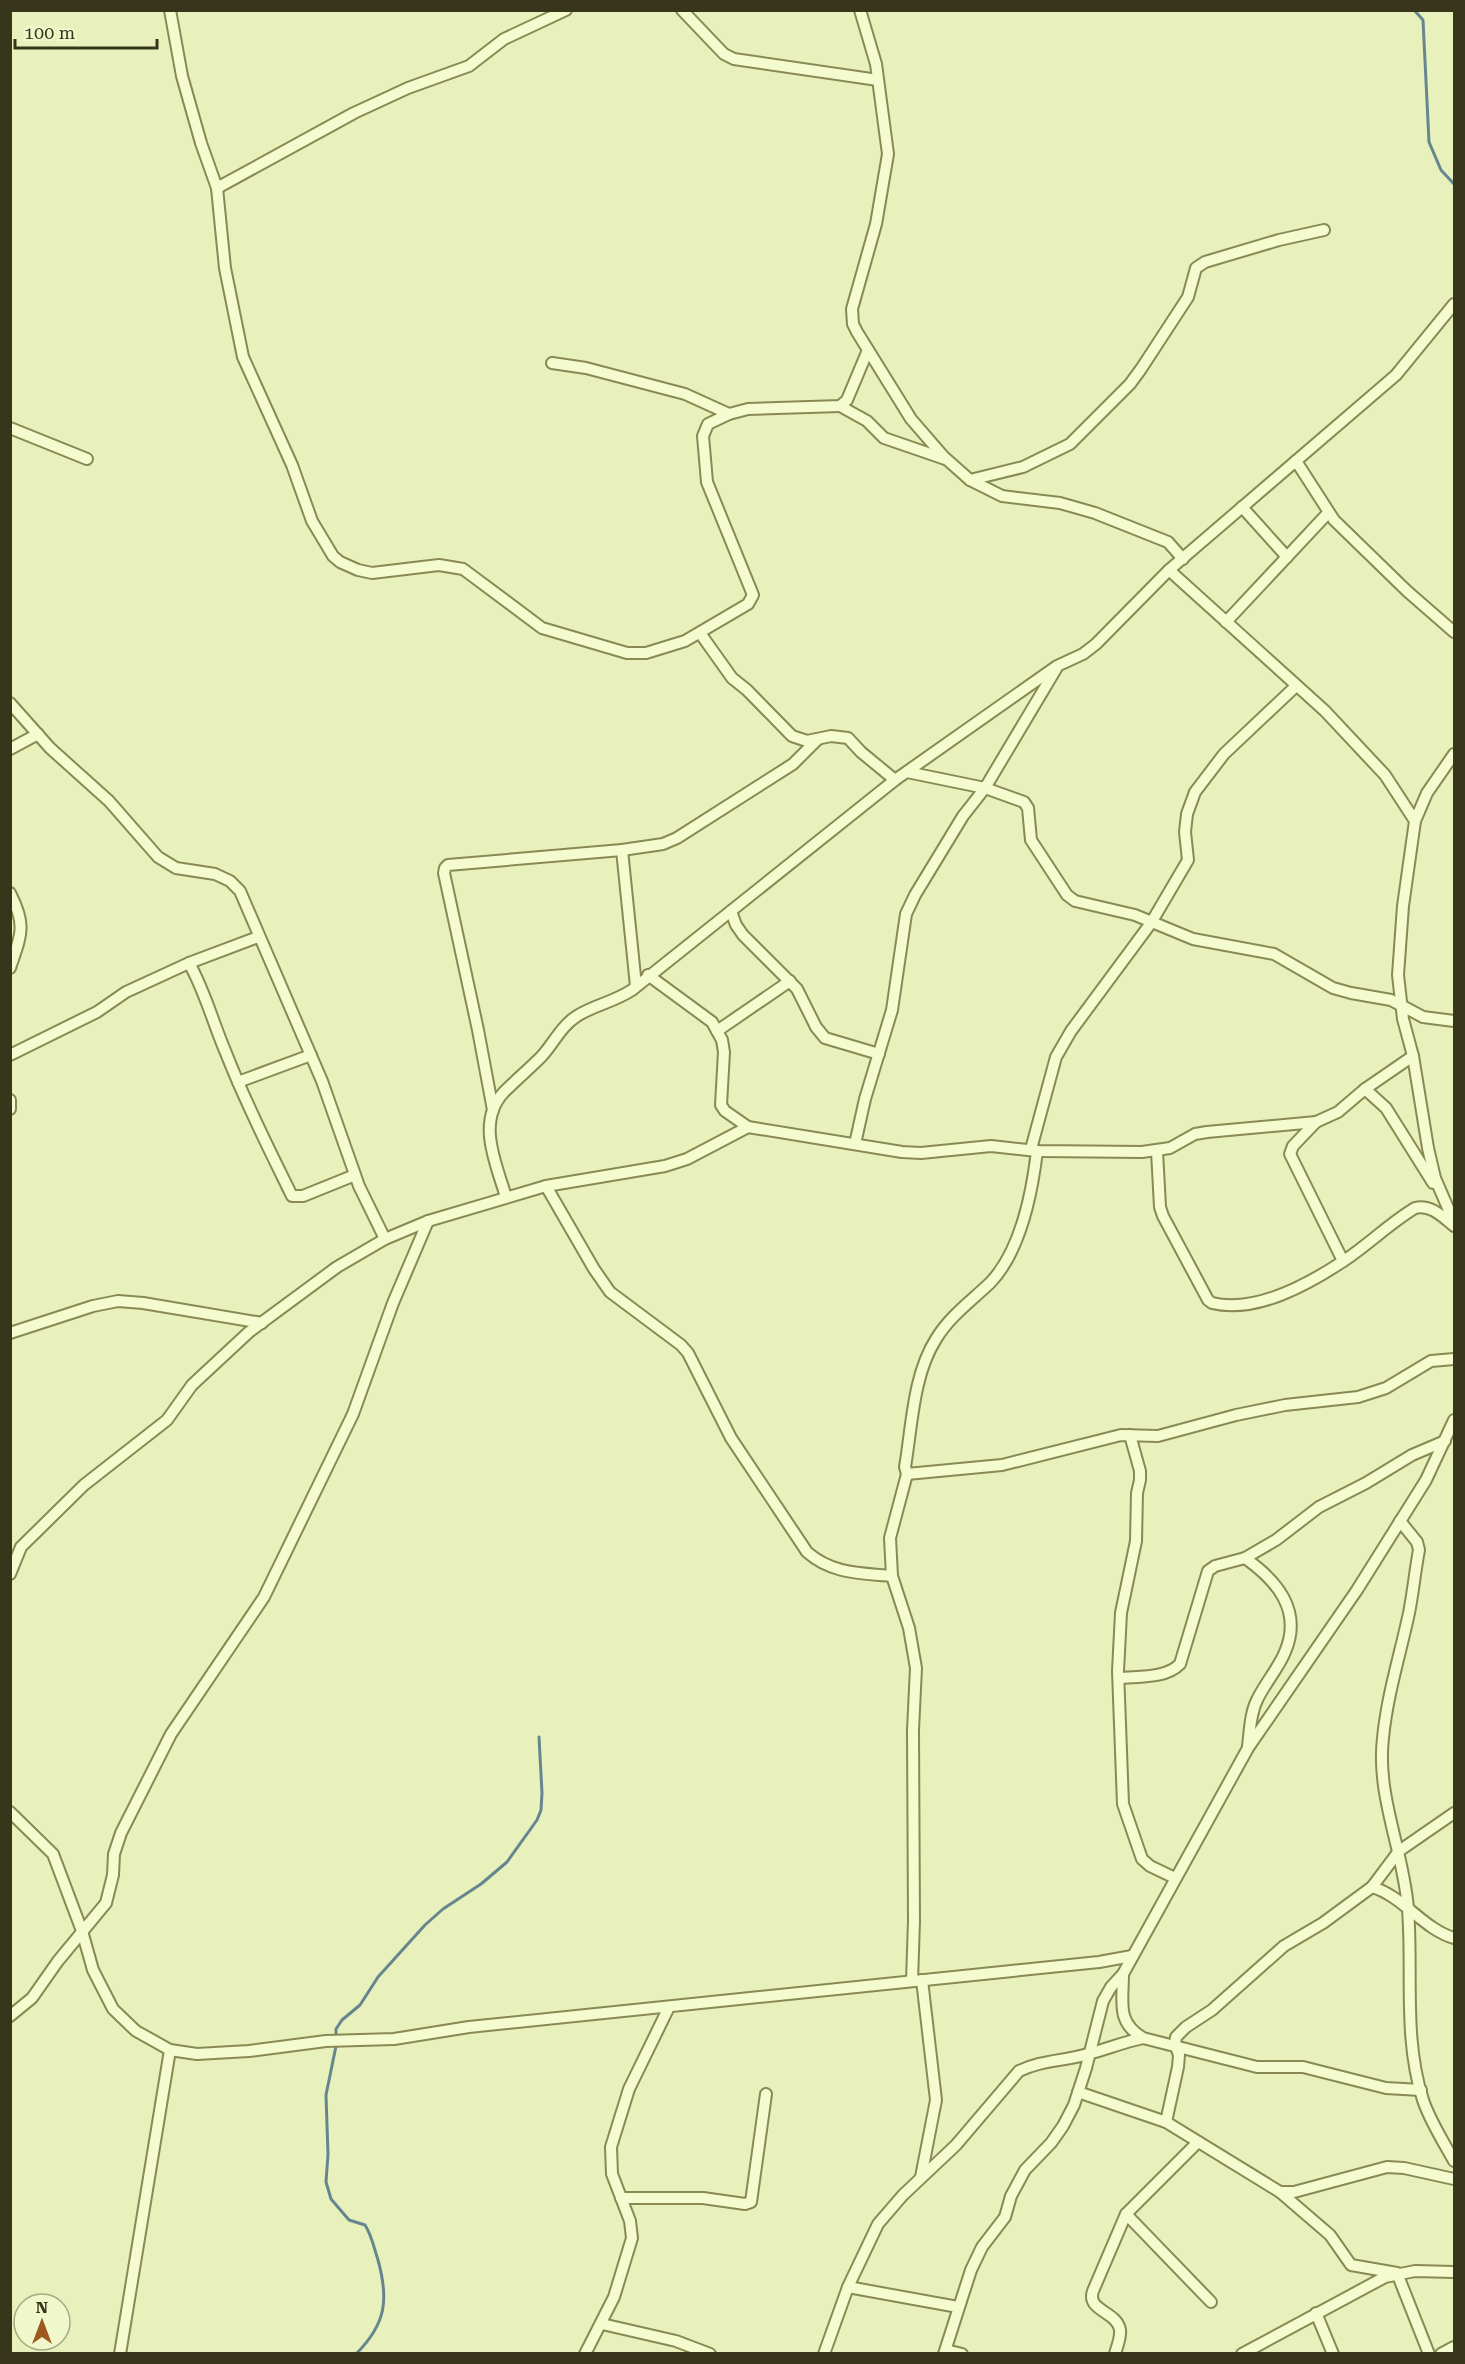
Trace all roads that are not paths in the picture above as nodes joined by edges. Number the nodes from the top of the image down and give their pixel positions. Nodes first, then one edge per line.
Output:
1 (170, 10) edge
2 (566, 10) edge
3 (682, 10) edge
4 (860, 10) edge
5 (878, 80) junction
6 (217, 188) junction
7 (1324, 230) dead end
8 (1455, 304) edge
9 (868, 350) junction
10 (552, 363) dead end
11 (840, 406) junction
12 (729, 414) junction
13 (10, 428) edge
14 (87, 459) dead end
15 (948, 460) junction
16 (1296, 461) junction
17 (970, 480) junction
18 (1242, 507) junction
19 (1328, 513) junction
20 (1287, 557) junction
21 (1183, 559) junction
22 (1169, 570) junction
23 (1226, 622) junction
24 (1455, 632) edge
25 (700, 633) junction
26 (1057, 666) junction
27 (1296, 686) junction
28 (10, 703) edge
29 (38, 734) junction
30 (818, 739) junction
31 (10, 749) edge
32 (1455, 754) edge
33 (907, 772) junction
34 (895, 780) junction
35 (985, 788) junction
36 (1415, 821) junction
37 (622, 850) junction
38 (10, 893) edge
39 (731, 911) junction
40 (1151, 923) junction
41 (258, 937) junction
42 (189, 963) junction
43 (10, 968) edge
44 (648, 975) junction
45 (790, 981) junction
46 (636, 986) junction
47 (1401, 1005) junction
48 (1455, 1021) edge
49 (717, 1031) junction
50 (879, 1054) junction
51 (10, 1055) edge
52 (311, 1055) junction
53 (1413, 1056) junction
54 (238, 1082) junction
55 (1365, 1089) junction
56 (10, 1100) edge
57 (10, 1109) edge
58 (493, 1110) junction
59 (1316, 1122) junction
60 (748, 1127) junction
61 (855, 1144) junction
62 (1034, 1150) junction
63 (1157, 1151) junction
64 (355, 1175) junction
65 (546, 1186) junction
66 (1441, 1194) junction
67 (506, 1197) junction
68 (428, 1221) junction
69 (1455, 1222) edge
70 (1455, 1226) edge
71 (385, 1239) junction
72 (1343, 1261) junction
73 (262, 1323) junction
74 (10, 1333) edge
75 (1455, 1359) edge
76 (1455, 1420) edge
77 (1130, 1435) junction
78 (1445, 1441) junction
79 (907, 1474) junction
80 (1400, 1521) junction
81 (1245, 1558) junction
82 (10, 1574) edge
83 (892, 1576) junction
84 (1119, 1678) junction
85 (1248, 1748) junction
86 (10, 1812) edge
87 (1455, 1813) edge
88 (1399, 1851) junction
89 (1175, 1878) junction
90 (1372, 1887) junction
91 (1408, 1909) junction
92 (82, 1931) junction
93 (1455, 1938) edge
94 (1132, 1956) junction
95 (1123, 1974) junction
96 (917, 1981) junction
97 (669, 2007) junction
98 (10, 2016) edge
99 (1143, 2038) junction
100 (1175, 2044) junction
101 (170, 2050) junction
102 (1090, 2054) junction
103 (1421, 2090) junction
104 (1078, 2092) junction
105 (766, 2094) dead end
106 (1166, 2122) junction
107 (1198, 2142) junction
108 (1455, 2161) edge
109 (921, 2178) junction
110 (1455, 2180) edge
111 (1280, 2192) junction
112 (621, 2198) junction
113 (1126, 2214) junction
114 (1455, 2272) edge
115 (1397, 2273) junction
116 (848, 2287) junction
117 (1211, 2302) dead end
118 (958, 2307) junction
119 (1316, 2313) junction
120 (602, 2324) junction
121 (676, 2341) junction
122 (1455, 2347) edge
123 (945, 2352) edge
124 (120, 2354) edge
125 (585, 2354) edge
126 (671, 2354) edge
127 (710, 2354) edge
128 (824, 2354) edge
129 (962, 2354) edge
130 (1115, 2354) edge
131 (1242, 2354) edge
132 (1333, 2354) edge
133 (1429, 2354) edge
134 (1441, 2354) edge

1 - 6 street
2 - 6 street
3 - 5 street
4 - 5 street
5 - 9 street
6 - 25 street
7 - 17 street
8 - 16 street
9 - 11 street
9 - 15 street
10 - 12 street
11 - 12 street
11 - 15 street
12 - 25 street
13 - 14 street
15 - 17 street
16 - 18 street
16 - 19 street
17 - 21 street
18 - 20 street
18 - 21 street
19 - 20 street
19 - 24 street
20 - 23 street
21 - 22 street
22 - 23 street
22 - 26 street
23 - 27 street
25 - 30 street
26 - 33 street
26 - 35 street
27 - 36 street
27 - 40 street
28 - 29 street
29 - 31 street
29 - 41 street
30 - 34 street
30 - 37 street
32 - 36 street
33 - 34 street
33 - 35 street
34 - 39 street
35 - 40 street
35 - 50 street
36 - 47 street
37 - 46 street
37 - 58 street
38 - 43 street
39 - 44 street
39 - 45 street
40 - 47 street
40 - 62 street
41 - 42 street
41 - 52 street
42 - 51 street
42 - 54 street
44 - 46 street
44 - 49 street
45 - 49 street
45 - 50 street
46 - 58 street
47 - 48 street
47 - 53 street
49 - 60 street
50 - 61 street
52 - 54 street
52 - 64 street
53 - 55 street
53 - 66 street
54 - 64 street
55 - 59 street
55 - 66 street
56 - 57 street
58 - 67 street
59 - 63 street
59 - 72 street
60 - 61 street
60 - 65 street
61 - 62 street
62 - 63 street
62 - 79 street
63 - 72 street
64 - 71 street
65 - 67 street
65 - 83 street
66 - 69 street
67 - 68 street
68 - 71 street
68 - 92 street
70 - 72 street
71 - 73 street
73 - 74 street
73 - 82 street
75 - 77 street
76 - 78 street
77 - 79 street
77 - 84 street
78 - 80 street
78 - 81 street
79 - 83 street
80 - 85 street
80 - 88 street
81 - 84 street
81 - 85 street
83 - 96 street
84 - 89 street
85 - 89 street
86 - 92 street
87 - 88 street
88 - 90 street
88 - 91 street
89 - 94 street
90 - 91 street
90 - 100 street
91 - 93 street
91 - 103 street
92 - 98 street
92 - 101 street
94 - 95 street
94 - 96 street
95 - 99 street
95 - 102 street
96 - 97 street
96 - 109 street
97 - 101 street
97 - 112 street
99 - 100 street
99 - 102 street
100 - 103 street
100 - 106 street
101 - 124 street
102 - 104 street
102 - 109 street
103 - 108 street
104 - 106 street
104 - 118 street
105 - 112 street
106 - 107 street
107 - 111 street
107 - 113 street
109 - 116 street
110 - 111 street
111 - 115 street
112 - 120 street
113 - 117 street
113 - 130 street
114 - 115 street
115 - 119 street
115 - 133 street
116 - 118 street
116 - 128 street
118 - 123 street
119 - 131 street
119 - 132 street
120 - 121 street
120 - 125 street
121 - 126 street
121 - 127 street
122 - 134 street
123 - 129 street

